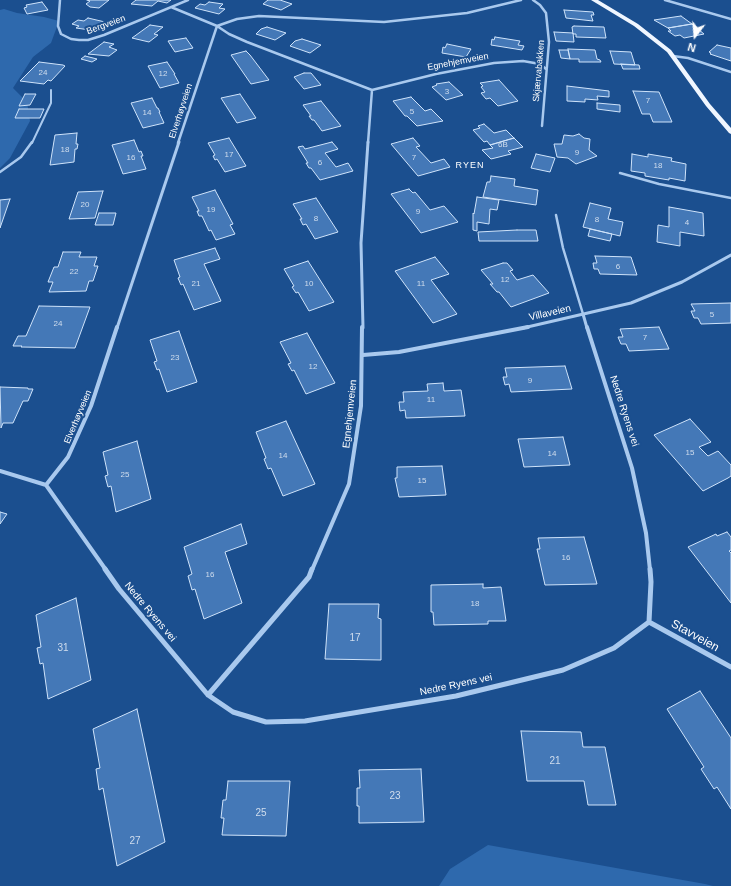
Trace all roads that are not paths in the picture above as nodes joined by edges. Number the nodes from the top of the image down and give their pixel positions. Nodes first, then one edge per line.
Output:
1 (60, 0) edge
2 (188, 0) edge
3 (521, 0) edge
4 (533, 0) edge
5 (594, 0) edge
6 (665, 0) edge
7 (171, 8) junction
8 (731, 19) edge
9 (217, 26) junction
10 (674, 56) junction
11 (546, 69) junction
12 (731, 72) edge
13 (51, 90) dead end
14 (372, 90) junction
15 (542, 126) dead end
16 (731, 132) edge
17 (0, 172) edge
18 (620, 173) dead end
19 (731, 198) edge
20 (556, 215) dead end
21 (731, 255) edge
22 (583, 314) junction
23 (363, 355) junction
24 (0, 471) edge
25 (46, 485) junction
26 (649, 622) junction
27 (731, 667) edge
28 (208, 695) junction

1 - 7 street, Bergveien
2 - 7 street, Bergveien
3 - 9 street
4 - 11 street, Skjærvabakken
5 - 10 main road
6 - 8 street
7 - 9 street
9 - 14 street
9 - 25 street, Elverhøyveien
10 - 12 street
10 - 16 main road
11 - 14 street, Egnehjemveien
11 - 15 street, Skjærvabakken
13 - 17 lane
14 - 23 street, Egnehjemveien
18 - 19 lane
20 - 22 lane
21 - 22 street, Villaveien
22 - 23 street, Villaveien
22 - 26 street, Nedre Ryens vei
23 - 28 street, Egnehjemveien
24 - 25 street
25 - 28 street, Nedre Ryens vei
26 - 27 street, Stavveien
26 - 28 street, Nedre Ryens vei

